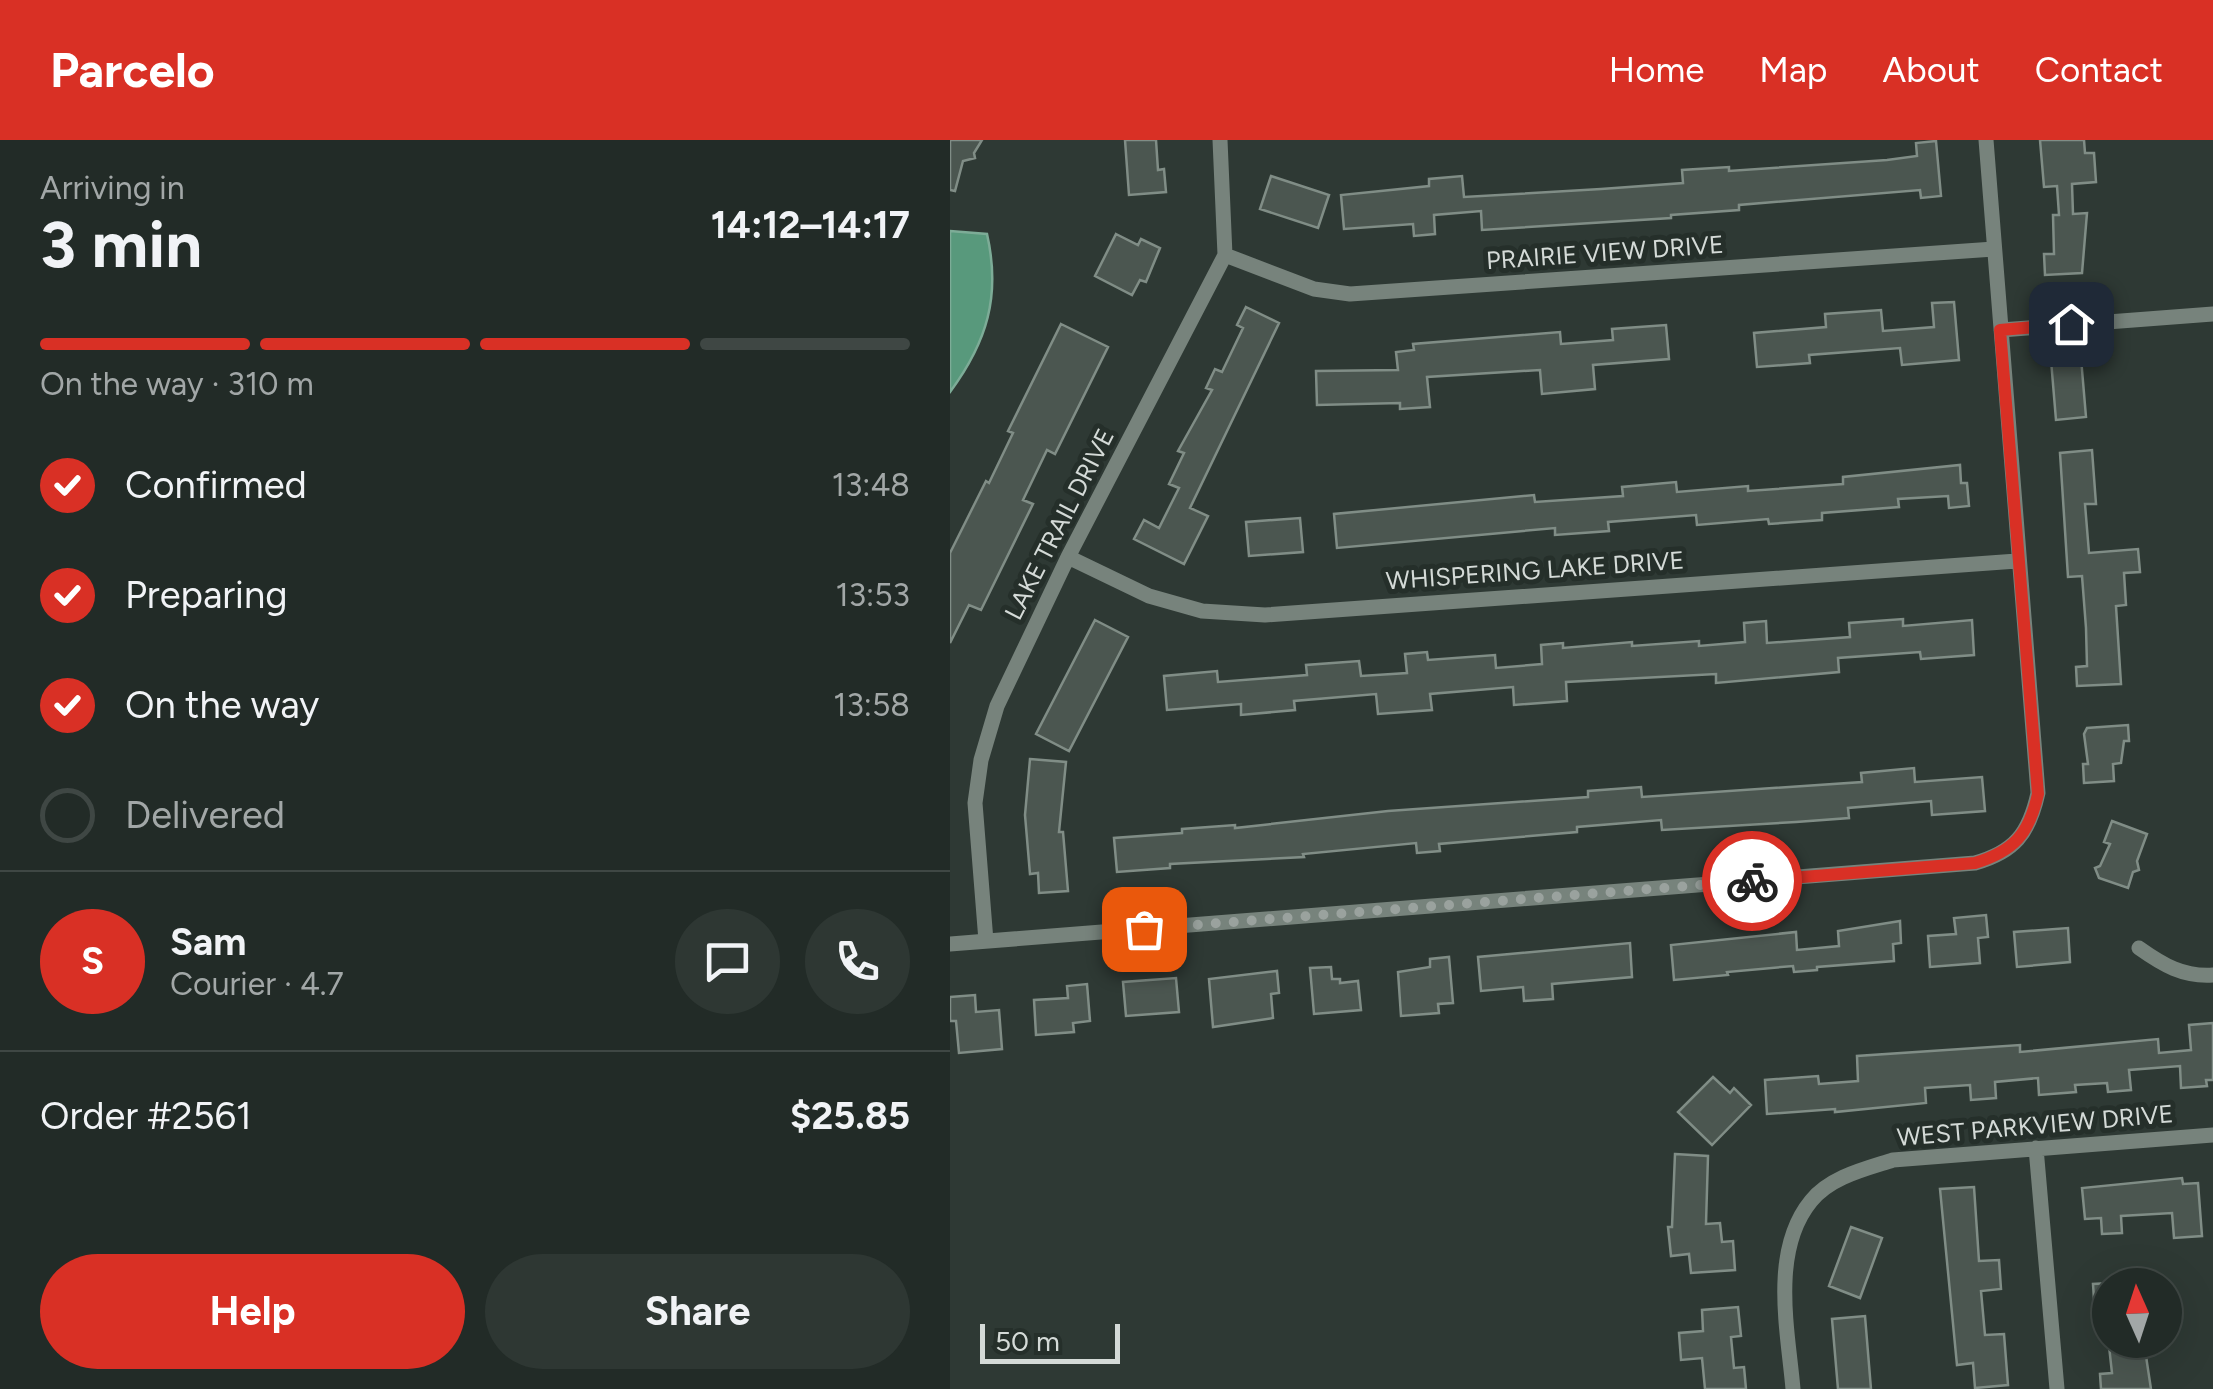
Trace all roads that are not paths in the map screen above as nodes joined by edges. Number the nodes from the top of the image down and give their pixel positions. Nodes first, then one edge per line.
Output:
1 (1220, 140) edge
2 (1986, 140) edge
3 (1994, 249) junction
4 (1225, 255) junction
5 (2213, 314) edge
6 (2000, 330) junction
7 (1068, 558) junction
8 (2017, 560) junction
9 (986, 941) junction
10 (950, 944) edge
11 (2138, 948) dead end
12 (2213, 974) edge
13 (2213, 1135) edge
14 (2036, 1148) junction
15 (1793, 1389) edge
16 (2057, 1389) edge

1 - 4 street, LAKE TRAIL DRIVE
2 - 3 street
3 - 4 street, PRAIRIE VIEW DRIVE
3 - 6 street
4 - 7 street, LAKE TRAIL DRIVE
5 - 6 street
6 - 8 street
7 - 8 street, WHISPERING LAKE DRIVE
7 - 9 street, LAKE TRAIL DRIVE
8 - 9 street
9 - 10 street
11 - 12 street
13 - 14 street, WEST PARKVIEW DRIVE
14 - 15 street, WEST PARKVIEW DRIVE
14 - 16 street

